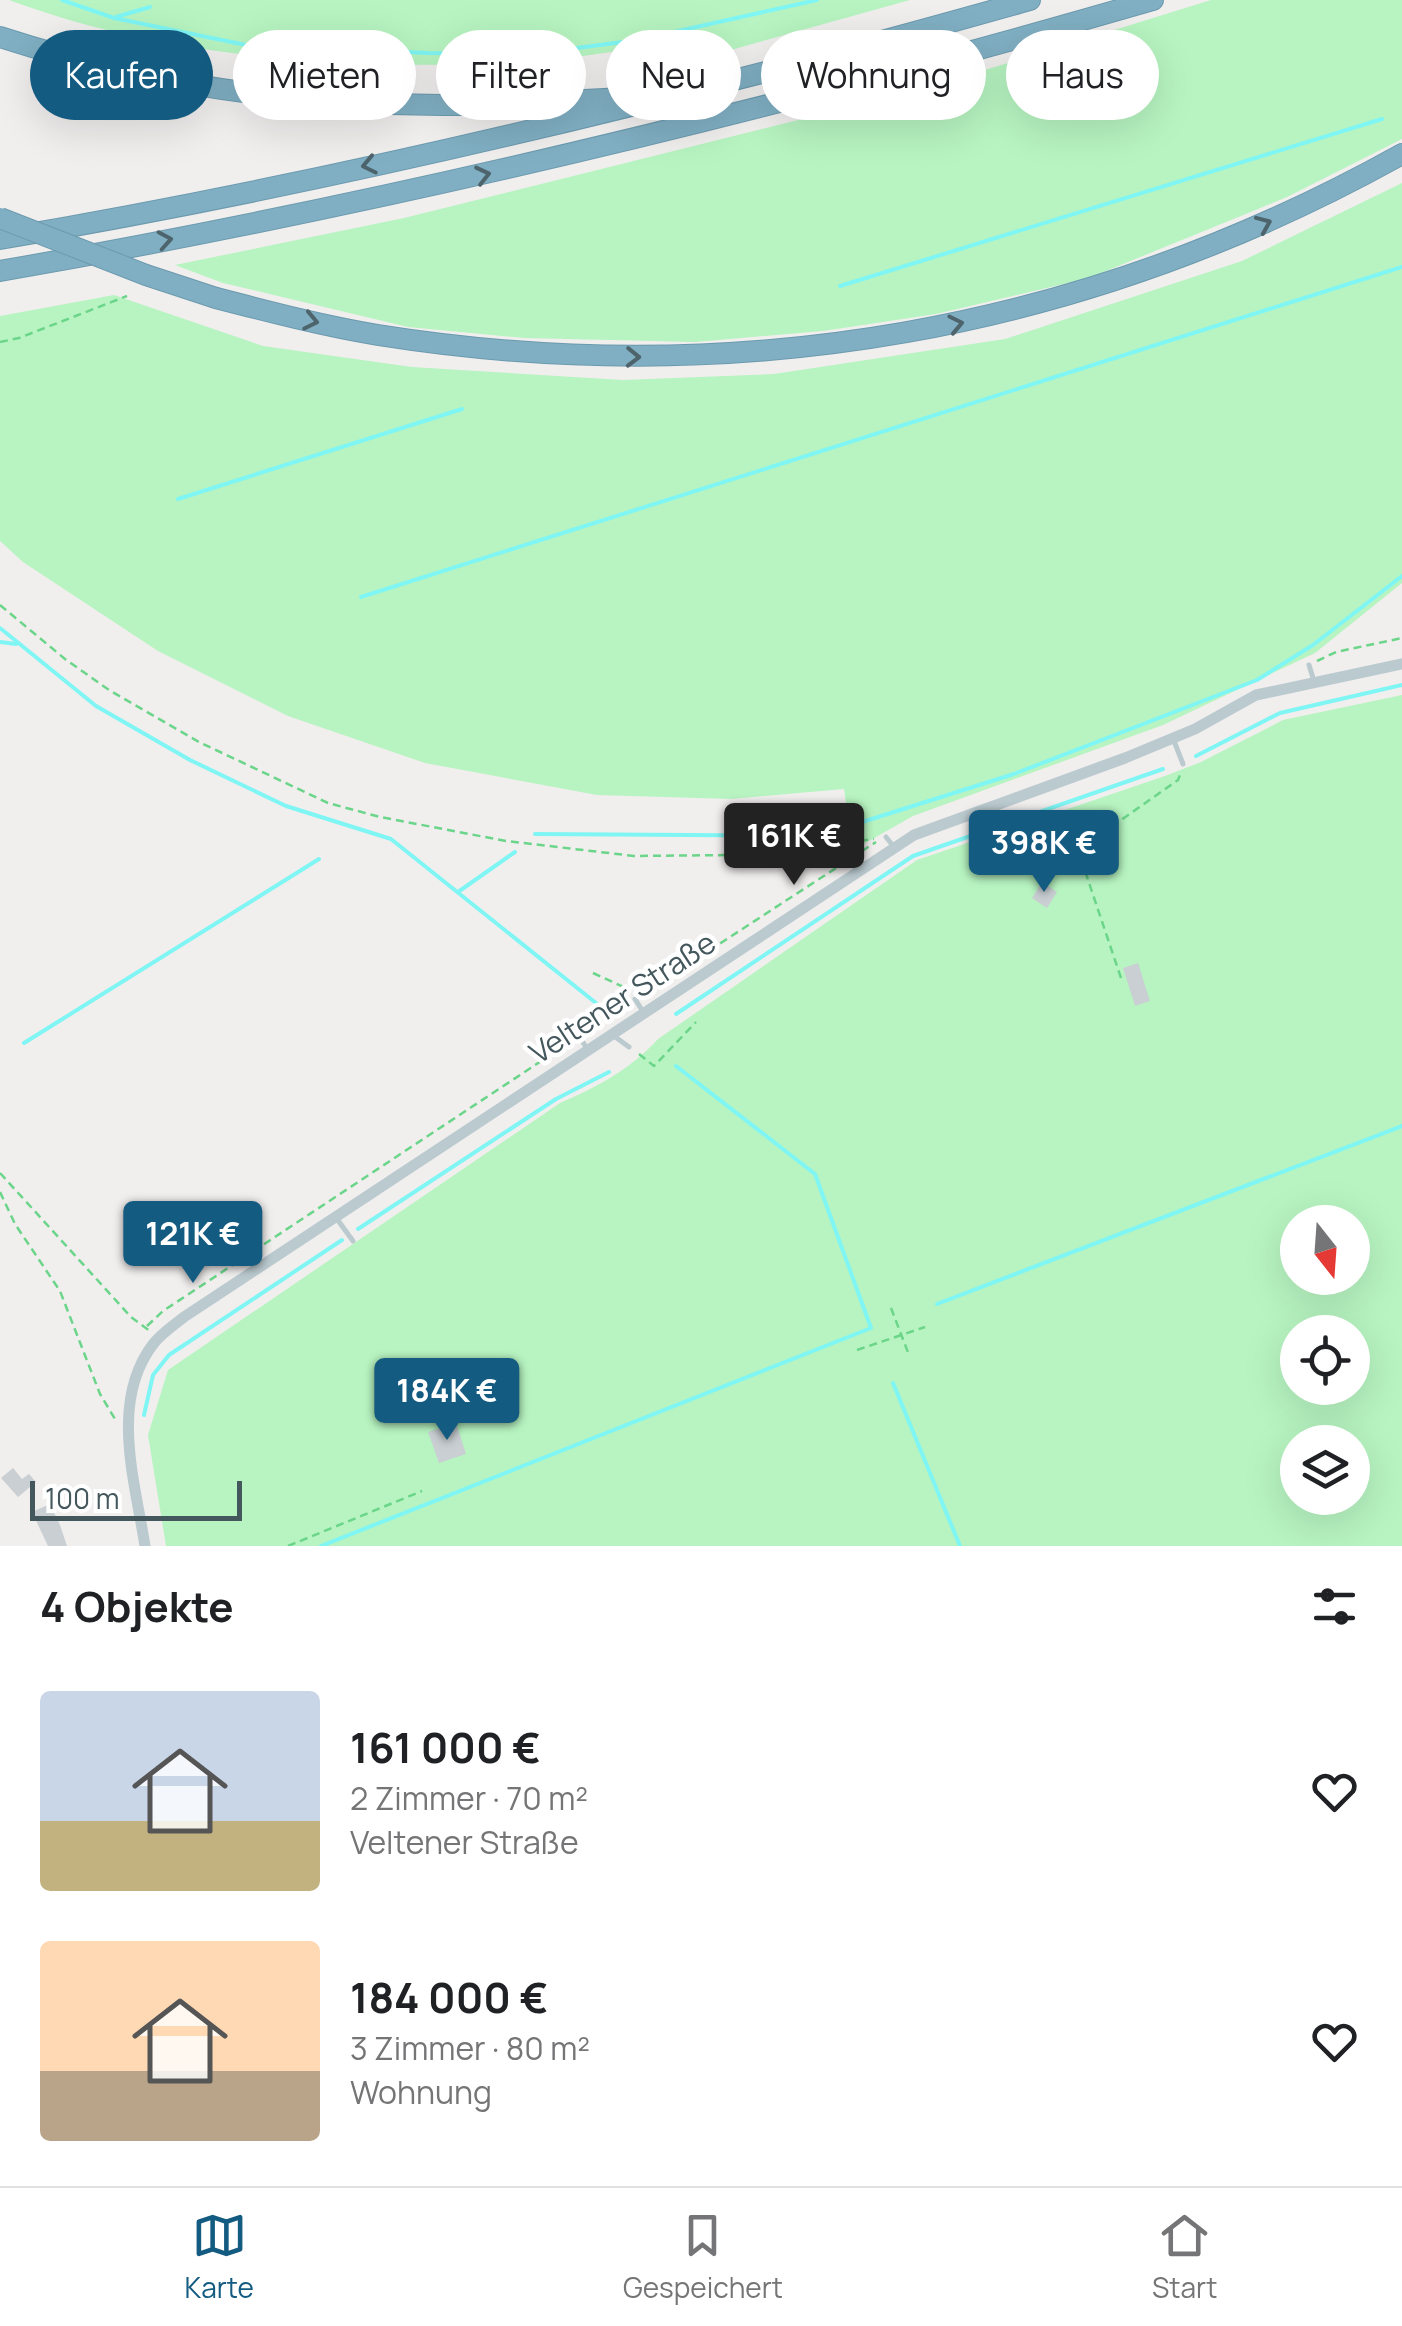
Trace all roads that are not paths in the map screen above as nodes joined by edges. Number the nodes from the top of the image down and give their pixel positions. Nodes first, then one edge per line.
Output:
1 (1030, 0) edge
2 (1153, 0) edge
3 (0, 37) edge
4 (741, 77) edge
5 (606, 99) edge
6 (606, 111) edge
7 (1402, 154) edge
8 (0, 218) edge
9 (0, 238) edge
10 (0, 271) edge
11 (1402, 664) edge
12 (1309, 665) dead end
13 (1314, 681) junction
14 (1172, 738) junction
15 (1183, 764) road end
16 (635, 1000) dead end
17 (644, 1012) junction
18 (612, 1034) junction
19 (579, 1036) dead end
20 (630, 1047) road end
21 (588, 1050) junction
22 (336, 1217) junction
23 (353, 1241) dead end
24 (146, 1546) edge

1 - 4 highway
10 -> 2 highway
3 - 5 highway
6 -> 9 highway
8 -> 7 highway, bridge
11 - 13 street, Veltener Straße
12 - 13 lane
13 - 14 street, Veltener Straße
14 - 15 lane
14 - 17 street, Veltener Straße
16 - 17 lane
17 - 18 street, Veltener Straße
18 - 20 lane
18 - 21 street, Veltener Straße
19 - 21 lane
21 - 22 street, Veltener Straße
22 - 23 lane
22 - 24 street, Veltener Straße

